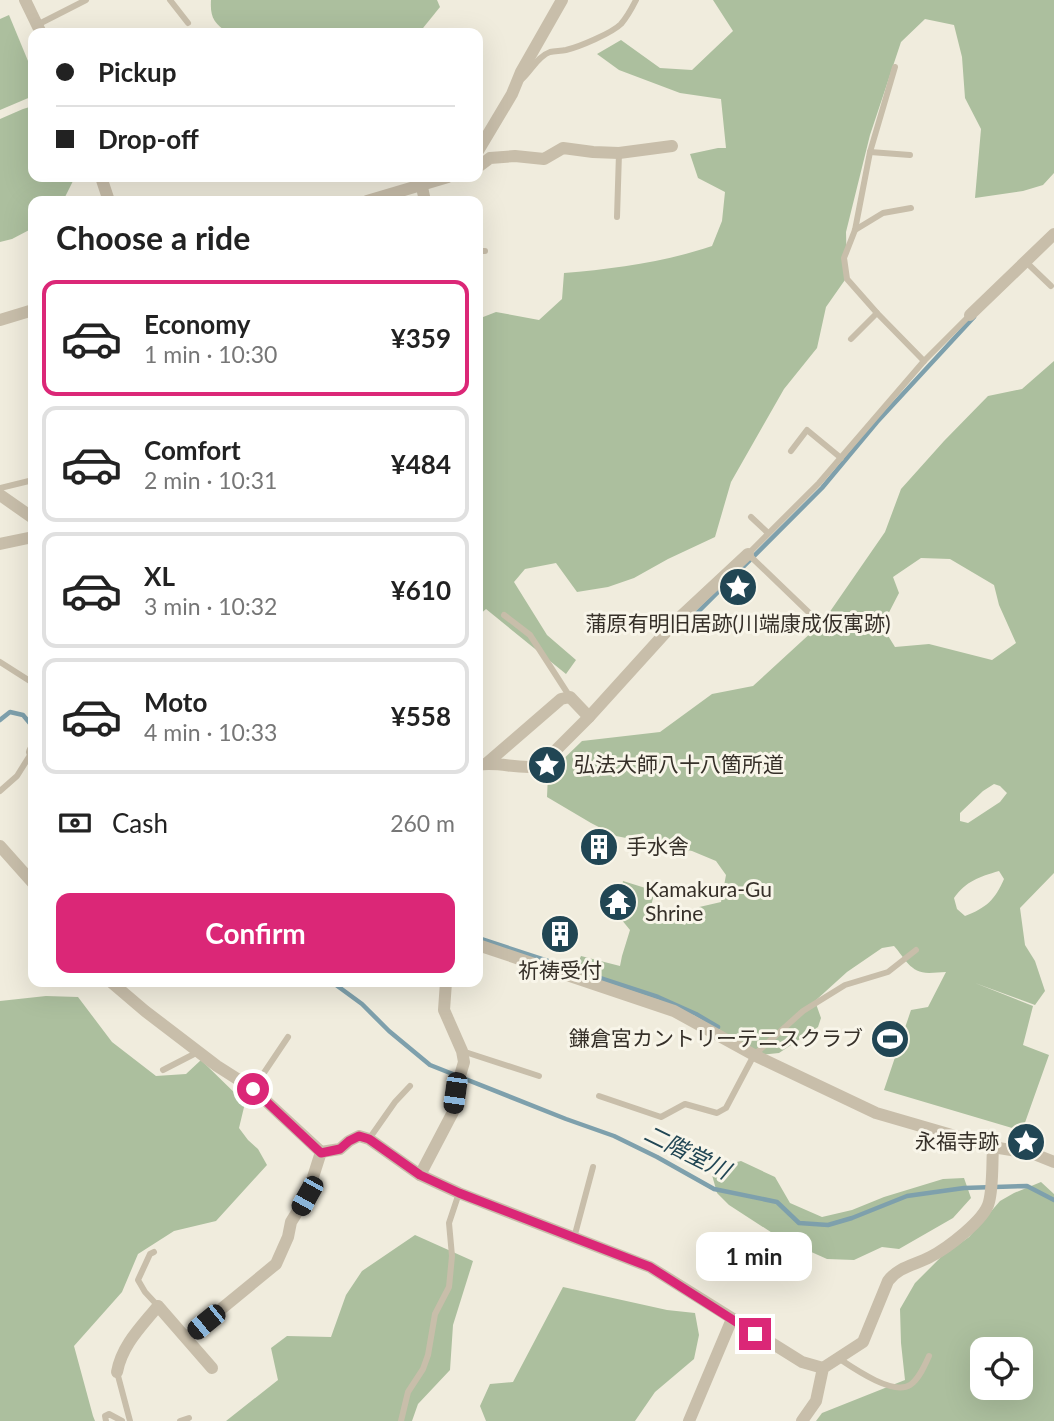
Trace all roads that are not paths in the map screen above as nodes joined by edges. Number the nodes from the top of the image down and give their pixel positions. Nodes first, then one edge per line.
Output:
1 (25, 0) edge
2 (86, 0) edge
3 (170, 0) edge
4 (562, 0) edge
5 (636, 0) edge
6 (188, 23) dead end
7 (39, 28) edge
8 (41, 28) edge
9 (895, 67) dead end
10 (518, 82) junction
11 (483, 142) edge
12 (672, 146) dead end
13 (870, 152) junction
14 (619, 153) junction
15 (910, 155) dead end
16 (483, 164) edge
17 (416, 182) edge
18 (380, 196) edge
19 (911, 208) dead end
20 (617, 217) dead end
21 (855, 230) junction
22 (1054, 234) edge
23 (1025, 261) junction
24 (1051, 286) dead end
25 (28, 312) edge
26 (877, 313) junction
27 (970, 314) joint
28 (0, 320) edge
29 (851, 339) dead end
30 (925, 361) junction
31 (791, 451) dead end
32 (841, 458) junction
33 (28, 481) edge
34 (0, 488) edge
35 (0, 495) edge
36 (28, 515) edge
37 (751, 517) dead end
38 (768, 533) junction
39 (28, 538) edge
40 (0, 544) edge
41 (748, 554) junction
42 (504, 615) dead end
43 (826, 629) dead end
44 (0, 662) edge
45 (28, 680) edge
46 (570, 697) junction
47 (589, 717) junction
48 (28, 759) edge
49 (483, 763) edge
50 (483, 764) edge
51 (0, 791) edge
52 (0, 846) edge
53 (28, 877) edge
54 (483, 947) edge
55 (916, 950) dead end
56 (117, 987) edge
57 (446, 987) edge
58 (288, 1037) dead end
59 (462, 1051) junction
60 (198, 1052) junction
61 (754, 1055) junction
62 (163, 1070) dead end
63 (539, 1076) dead end
64 (410, 1086) dead end
65 (253, 1089) junction
66 (599, 1096) dead end
67 (369, 1139) junction
68 (993, 1147) junction
69 (321, 1153) junction
70 (1054, 1162) edge
71 (593, 1167) dead end
72 (420, 1175) junction
73 (459, 1193) junction
74 (574, 1238) junction
75 (154, 1252) dead end
76 (158, 1307) junction
77 (732, 1319) junction
78 (187, 1337) junction
79 (929, 1356) dead end
80 (838, 1358) junction
81 (212, 1368) dead end
82 (823, 1368) junction
83 (117, 1372) joint
84 (189, 1418) dead end
85 (106, 1421) edge
86 (122, 1421) edge
87 (130, 1421) edge
88 (180, 1421) edge
89 (401, 1421) edge
90 (689, 1421) edge
91 (803, 1421) edge

1 - 7 street
2 - 8 lane
3 - 6 lane
4 - 10 street
5 - 10 lane
9 - 13 lane
10 - 11 street
12 - 14 street
13 - 15 lane
13 - 21 lane
14 - 16 street
14 - 20 lane
17 - 18 street
19 - 21 lane
21 - 26 lane
22 - 23 street
23 - 24 lane
23 - 27 street
25 - 28 street
26 - 29 lane
26 - 30 lane
27 - 30 lane
30 - 32 lane
31 - 32 lane
32 - 38 lane
33 - 34 lane
35 - 36 street
37 - 38 lane
38 - 41 lane
39 - 40 street
41 - 43 lane
41 - 47 street
42 - 46 lane
44 - 45 lane
46 - 47 street
46 - 49 street
47 - 50 street
48 - 51 lane
52 - 53 street
54 - 61 street
55 - 61 lane
56 - 60 street
57 - 59 street
58 - 65 lane
59 - 63 lane
59 - 72 street
60 - 62 lane
60 - 65 street
61 - 66 lane
61 - 68 street
64 - 67 lane
65 - 69 street
67 - 69 street
67 - 72 street
68 - 70 street
68 - 80 street
69 - 78 street
71 - 74 lane
72 - 73 street
73 - 74 street
73 - 89 lane
74 - 77 street
75 - 76 lane
76 - 78 street
76 - 83 street
77 - 82 street
77 - 90 street
78 - 81 street
79 - 80 lane
80 - 82 street
82 - 91 street
83 - 87 lane
84 - 88 lane
85 - 86 lane

